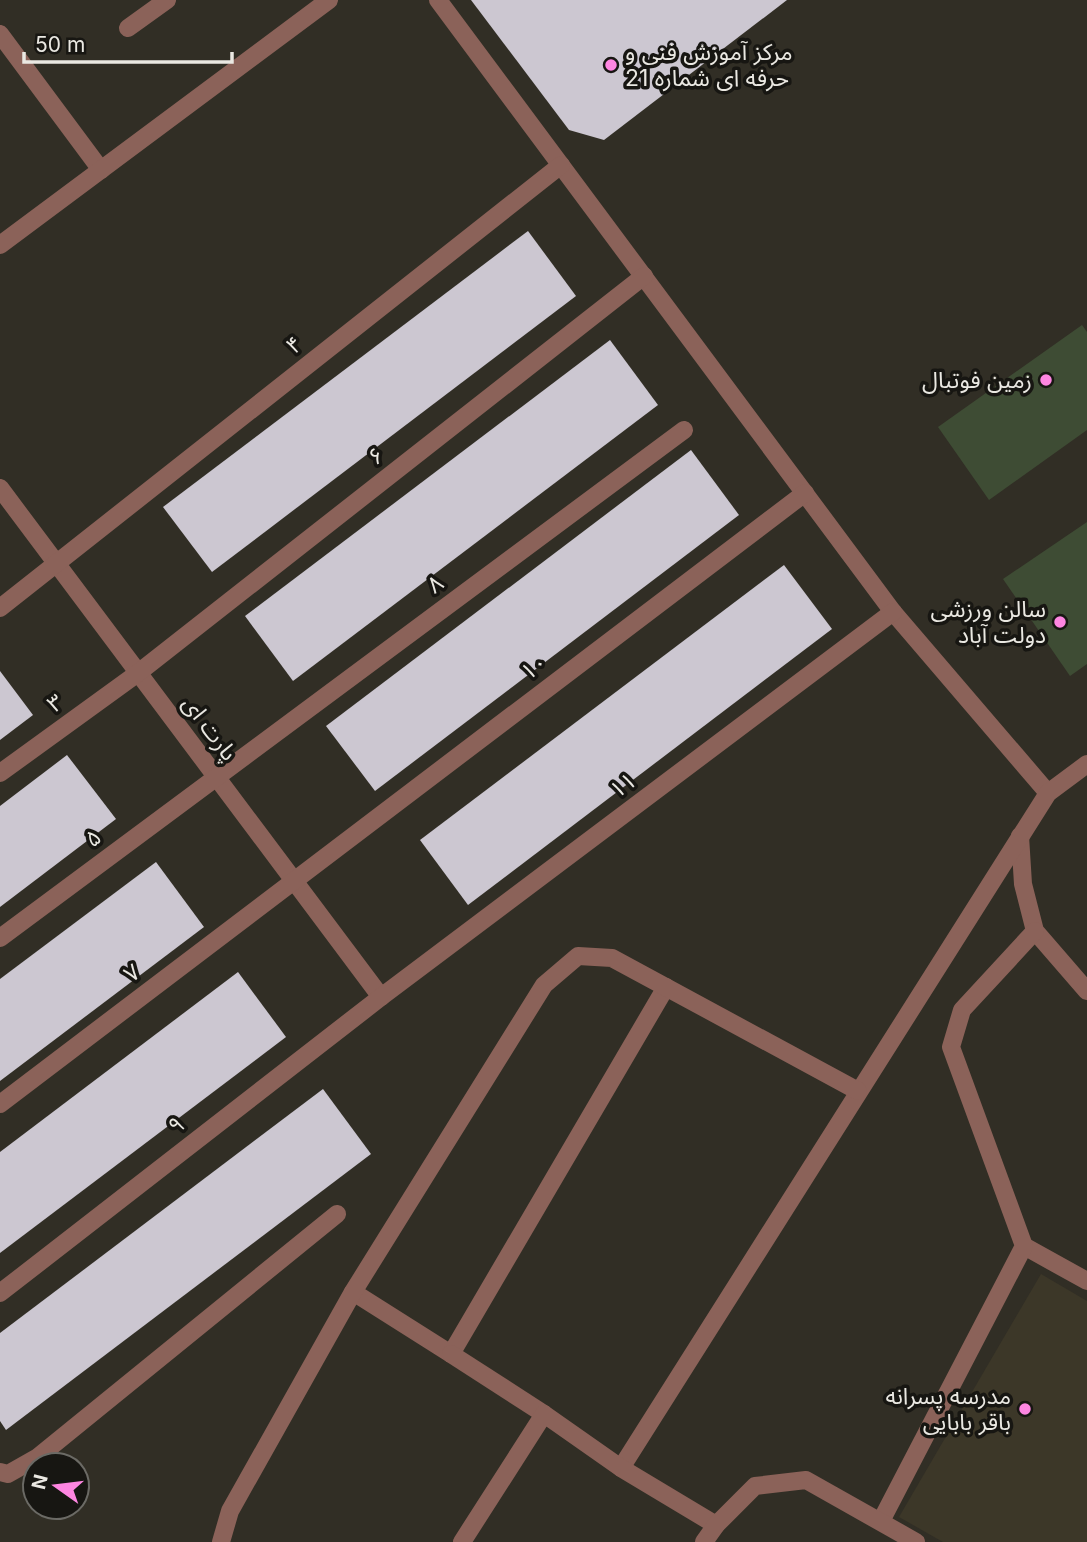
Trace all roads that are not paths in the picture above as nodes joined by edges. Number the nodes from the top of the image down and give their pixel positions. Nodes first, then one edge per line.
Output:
1 (166, 0) edge
2 (329, 0) edge
3 (438, 0) edge
4 (128, 28) dead end
5 (0, 34) edge
6 (561, 165) junction
7 (101, 170) junction
8 (0, 244) edge
9 (643, 276) junction
10 (684, 430) dead end
11 (0, 488) edge
12 (805, 493) junction
13 (58, 563) junction
14 (0, 608) edge
15 (893, 612) junction
16 (138, 673) junction
17 (1087, 764) edge
18 (0, 773) edge
19 (216, 778) junction
20 (1048, 793) junction
21 (1020, 836) junction
22 (293, 880) junction
23 (1035, 931) junction
24 (0, 938) edge
25 (666, 987) junction
26 (1087, 991) edge
27 (381, 997) junction
28 (858, 1091) junction
29 (0, 1104) edge
30 (337, 1214) dead end
31 (1024, 1247) junction
32 (1087, 1281) edge
33 (0, 1293) edge
34 (353, 1293) junction
35 (451, 1354) junction
36 (544, 1414) junction
37 (621, 1468) junction
38 (0, 1472) edge
39 (881, 1521) junction
40 (716, 1525) junction
41 (220, 1542) edge
42 (462, 1542) edge
43 (704, 1542) edge
44 (916, 1542) edge

1 - 4 street
2 - 7 street
3 - 6 street
5 - 7 street
6 - 9 street
6 - 13 street, ۴
7 - 8 street
9 - 12 street
9 - 16 street, ۶
10 - 19 street, ۸
11 - 13 street, پارت ای
12 - 15 street
12 - 22 street, ۱۰
13 - 14 street, ۴
13 - 16 street, پارت ای
15 - 20 street
15 - 27 street, ۱۱
16 - 18 street, ۳
16 - 19 street, پارت ای
17 - 20 street
19 - 22 street, پارت ای
19 - 24 street, ۵
20 - 21 street
21 - 23 street
21 - 28 street
22 - 27 street, پارت ای
22 - 29 street, ۷
23 - 26 street
23 - 31 street
25 - 28 street
25 - 34 street
25 - 35 street
27 - 33 street, ۹
28 - 37 street
30 - 38 street
31 - 32 street
31 - 39 street
34 - 35 street
34 - 41 street
35 - 36 street
36 - 37 street
36 - 42 street
37 - 40 street
39 - 40 street
39 - 44 street
40 - 43 street

